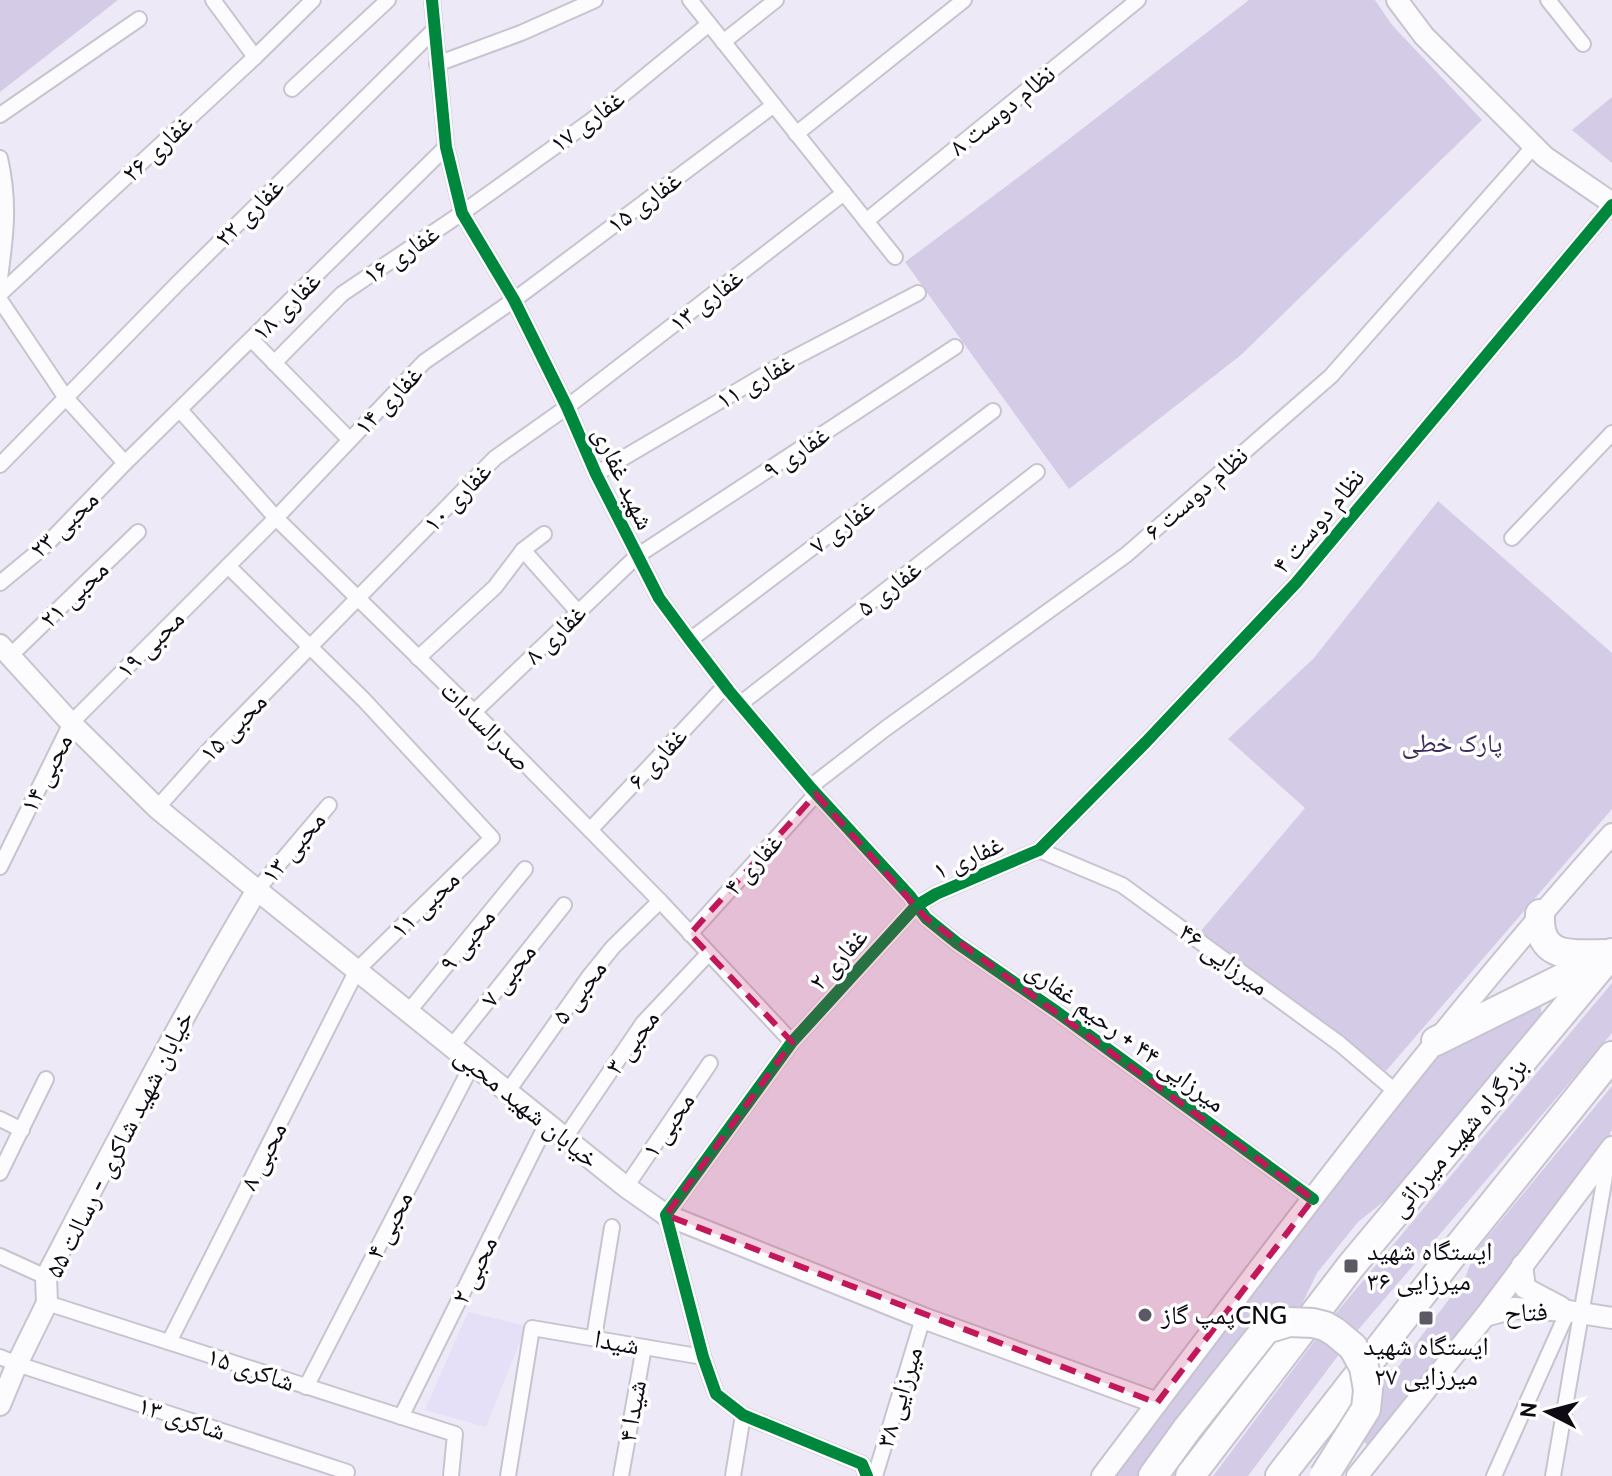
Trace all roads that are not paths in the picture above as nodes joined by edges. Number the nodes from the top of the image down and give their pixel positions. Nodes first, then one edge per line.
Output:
1 (213, 0) edge
2 (388, 0) edge
3 (432, 0) edge
4 (595, 0) edge
5 (690, 0) edge
6 (776, 0) edge
7 (964, 0) edge
8 (1138, 0) edge
9 (1397, 0) edge
10 (1548, 0) edge
11 (309, 2) edge
12 (139, 19) dead end
13 (709, 24) junction
14 (435, 29) junction
15 (723, 42) junction
16 (1583, 44) dead end
17 (255, 57) junction
18 (437, 64) junction
19 (292, 89) dead end
20 (774, 105) junction
21 (0, 115) edge
22 (796, 134) junction
23 (1534, 146) junction
24 (446, 147) junction
25 (0, 158) edge
26 (844, 193) junction
27 (1612, 204) edge
28 (462, 213) junction
29 (866, 221) junction
30 (895, 257) dead end
31 (0, 278) edge
32 (918, 293) dead end
33 (0, 294) edge
34 (0, 300) edge
35 (514, 300) junction
36 (252, 340) junction
37 (955, 347) dead end
38 (274, 363) junction
39 (66, 398) junction
40 (567, 407) junction
41 (180, 410) junction
42 (993, 411) dead end
43 (1612, 433) edge
44 (350, 440) junction
45 (125, 463) junction
46 (0, 465) edge
47 (1037, 472) dead end
48 (596, 474) junction
49 (276, 518) junction
50 (138, 532) dead end
51 (544, 534) dead end
52 (1512, 538) dead end
53 (523, 550) junction
54 (637, 556) junction
55 (228, 566) junction
56 (0, 583) edge
57 (358, 598) junction
58 (578, 612) junction
59 (690, 640) junction
60 (310, 648) junction
61 (5, 650) edge
62 (418, 658) junction
63 (725, 686) junction
64 (740, 704) junction
65 (474, 712) junction
66 (71, 723) junction
67 (813, 790) junction
68 (329, 805) dead end
69 (157, 808) junction
70 (590, 830) junction
71 (1612, 834) edge
72 (5, 842) edge
73 (1039, 850) junction
74 (0, 867) edge
75 (525, 869) dead end
76 (257, 890) junction
77 (660, 901) junction
78 (564, 905) dead end
79 (916, 906) junction
80 (1540, 914) junction
81 (690, 934) junction
82 (708, 954) junction
83 (1611, 954) edge
84 (357, 970) junction
85 (409, 1011) junction
86 (1436, 1041) junction
87 (792, 1042) junction
88 (452, 1046) junction
89 (1612, 1056) edge
90 (473, 1063) junction
91 (710, 1063) dead end
92 (46, 1079) dead end
93 (508, 1091) junction
94 (1395, 1091) junction
95 (0, 1119) edge
96 (547, 1123) junction
97 (22, 1130) junction
98 (565, 1138) junction
99 (1611, 1148) edge
100 (0, 1173) edge
101 (626, 1187) junction
102 (1313, 1199) junction
103 (666, 1215) junction
104 (612, 1227) dead end
105 (0, 1256) edge
106 (1522, 1265) junction
107 (46, 1277) junction
108 (47, 1303) junction
109 (1575, 1312) junction
110 (1485, 1316) junction
111 (923, 1318) junction
112 (1612, 1318) edge
113 (594, 1338) junction
114 (169, 1342) junction
115 (644, 1347) junction
116 (703, 1357) junction
117 (8, 1360) edge
118 (306, 1387) junction
119 (1157, 1403) junction
120 (0, 1405) edge
121 (743, 1415) junction
122 (401, 1417) junction
123 (346, 1474) edge
124 (451, 1476) edge
125 (508, 1476) edge
126 (621, 1476) edge
127 (733, 1476) edge
128 (867, 1476) edge
129 (875, 1476) edge
130 (1102, 1476) edge
131 (1153, 1476) edge
132 (1190, 1476) edge
133 (1280, 1476) edge
134 (1324, 1476) edge
135 (1357, 1476) edge
136 (1494, 1476) edge
137 (1553, 1476) edge

1 - 17 street
2 - 19 street
3 - 14 street, شهید غفاری
4 - 18 street
5 - 13 street
6 - 15 street
7 - 22 street
8 - 29 street, نظام دوست ۸
9 - 23 street
10 - 16 street
11 - 17 street, غفاری ۲۶
12 - 21 street
13 - 15 street
13 - 28 street, غفاری ۱۷
14 - 18 street, شهید غفاری
14 - 39 street, غفاری ۲۲
15 - 20 street
17 - 33 street, غفاری ۲۶
18 - 24 street, شهید غفاری
20 - 22 street
20 - 35 street, غفاری ۱۵
22 - 26 street
23 - 27 street
23 - 67 street, نظام دوست ۶
24 - 28 street, شهید غفاری
24 - 36 street, غفاری ۱۸
25 - 31 street
26 - 29 street
26 - 40 street, غفاری ۱۳
27 - 73 street, نظام دوست ۴
28 - 35 street, شهید غفاری
28 - 38 street, غفاری ۱۶
29 - 30 street
32 - 48 street, غفاری ۱۱
34 - 39 street
35 - 40 street, شهید غفاری
35 - 44 street, غفاری ۱۴
36 - 38 street
36 - 41 street, غفاری ۱۸
37 - 54 street, غفاری ۹
38 - 44 street
39 - 45 street
39 - 46 street, غفاری ۲۲
40 - 48 street, شهید غفاری
40 - 57 street, غفاری ۱۰
41 - 45 street, غفاری ۱۸
41 - 49 street, صدرالسادات
42 - 59 street, غفاری ۷
43 - 52 street
44 - 49 street, غفاری ۱۴
45 - 56 street, محبی ۲۳
47 - 64 street, غفاری ۵
48 - 54 street, شهید غفاری
49 - 55 street, غفاری ۱۴
49 - 57 street, صدرالسادات
50 - 61 street, محبی ۲۱
51 - 53 street
53 - 58 street
53 - 62 street
54 - 58 street, غفاری ۸
54 - 59 street, شهید غفاری
55 - 60 street
55 - 66 street, محبی ۱۹
57 - 60 street, غفاری ۱۰
57 - 62 street, صدرالسادات
58 - 65 street, غفاری ۸
59 - 63 street, شهید غفاری
60 - 69 street, محبی ۱۵
60 - 84 street, محبی ۱۱
61 - 66 street, خیابان شهید محبی
62 - 65 street, صدرالسادات
63 - 64 street, شهید غفاری
63 - 70 street, غفاری ۶
64 - 67 street, شهید غفاری
65 - 70 street, صدرالسادات
66 - 69 street, خیابان شهید محبی
66 - 72 street, محبی ۱۴
67 - 79 street, شهید غفاری
67 - 81 street, غفاری ۴
68 - 76 street, محبی ۱۳
69 - 76 street, خیابان شهید محبی
70 - 77 street, صدرالسادات
71 - 80 street
72 - 74 street, محبی ۱۴
73 - 79 street, غفاری ۱
73 - 94 street, میرزایی ۴۶
75 - 85 street, محبی ۹
76 - 84 street, خیابان شهید محبی
76 - 107 street, خیابان شهید شاکری - رسالت ۵۵
77 - 81 street, صدرالسادات
77 - 93 street, محبی ۵
78 - 88 street, محبی ۷
79 - 87 street, غفاری ۲
79 - 102 street, میرزایی ۴۴ + رحیم غفاری
80 - 83 highway
80 - 86 street
81 - 82 street, صدرالسادات
82 - 87 street, صدرالسادات
82 - 98 street, محبی ۳
83 - 86 highway
83 - 132 highway, بزرگراه شهید میرزائی
84 - 85 street, خیابان شهید محبی
84 - 114 street, محبی ۸
85 - 88 street, خیابان شهید محبی
86 - 94 street
87 - 103 street, غفاری ۲
88 - 90 street, خیابان شهید محبی
89 - 133 highway
90 - 93 street, خیابان شهید محبی
90 - 118 street, محبی ۴
91 - 101 street, محبی ۱
92 - 97 street
93 - 96 street, خیابان شهید محبی
94 - 102 street
95 - 97 street
96 - 98 street, خیابان شهید محبی
96 - 122 street, محبی ۲
97 - 100 street
98 - 101 street, خیابان شهید محبی
99 - 106 street
99 - 109 street
101 - 103 street, خیابان شهید محبی
102 - 119 street
103 - 111 street, خیابان شهید محبی
103 - 116 street
104 - 113 street
105 - 107 street
106 - 109 street, فتاح
106 - 110 street
107 - 108 street, خیابان شهید شاکری - رسالت ۵۵
108 - 114 street, شاکری ۱۵
108 - 117 street, خیابان شهید شاکری - رسالت ۵۵
109 - 110 street, فتاح
109 - 112 street, فتاح
109 - 136 street
109 - 137 street
110 - 135 street
111 - 119 street, خیابان شهید محبی
111 - 129 street, میرزایی ۳۸
113 - 115 street, شیدا
113 - 125 street, شیدا
114 - 118 street, شاکری ۱۵
115 - 116 street, شیدا
115 - 126 street, شیدا ۴
116 - 121 street
117 - 120 street, خیابان شهید شاکری - رسالت ۵۵
117 - 123 street, شاکری ۱۳
118 - 122 street, شاکری ۱۵
119 - 130 street
121 - 127 street
121 - 128 street
122 - 124 street, شاکری ۱۵
131 - 134 highway, bridge

